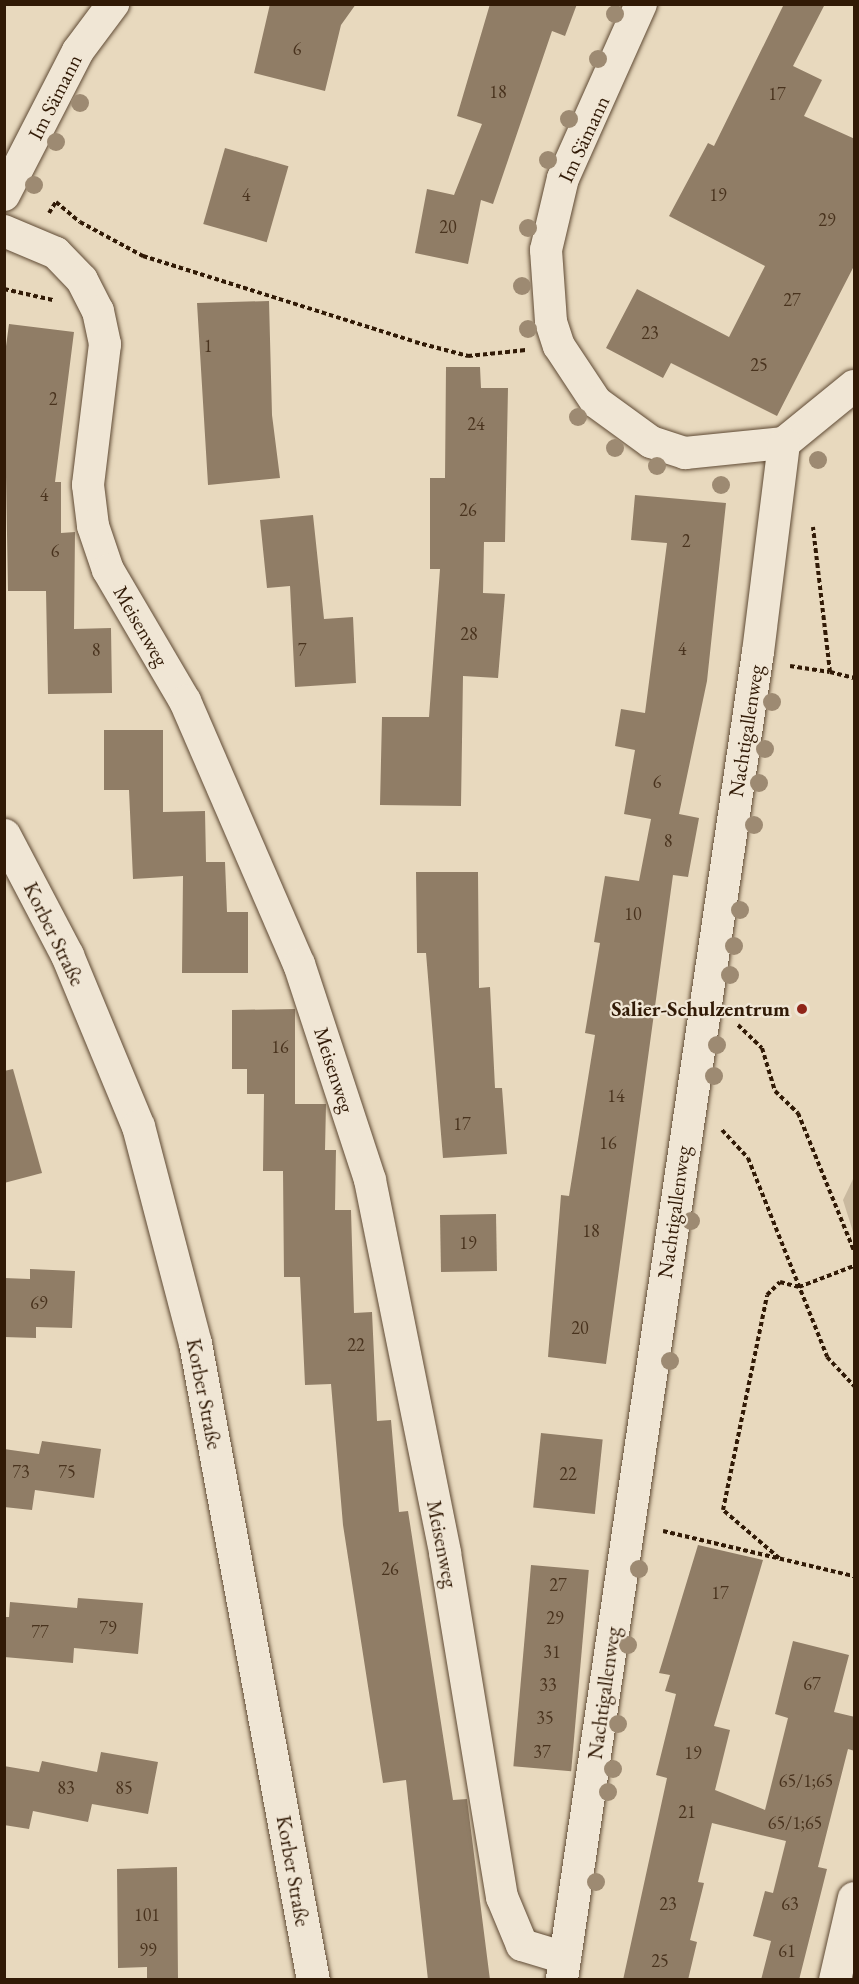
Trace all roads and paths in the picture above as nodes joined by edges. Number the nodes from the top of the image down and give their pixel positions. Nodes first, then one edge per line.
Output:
1 (113, 4) edge
2 (641, 4) edge
3 (4, 195) edge
4 (80, 222) dead end
5 (4, 231) edge
6 (560, 346) junction
7 (855, 386) edge
8 (784, 443) junction
9 (813, 527) dead end
10 (790, 666) dead end
11 (830, 672) junction
12 (855, 678) edge
13 (4, 836) edge
14 (733, 1020) dead end
15 (687, 1121) junction
16 (855, 1251) edge
17 (855, 1266) edge
18 (799, 1287) junction
19 (855, 1386) edge
20 (656, 1529) dead end
21 (779, 1558) junction
22 (855, 1576) edge
23 (855, 1898) edge
24 (564, 1969) edge
25 (313, 1980) edge
26 (835, 1980) edge

1 - 3 street, Im Sämann
2 - 6 street, Im Sämann
4 - 6 path
5 - 24 street, Meisenweg
6 - 8 street, Im Sämann
7 - 8 street
8 - 15 street, Nachtigallenweg
9 - 11 path
10 - 11 path
11 - 12 path
13 - 25 street, Korber Straße
14 - 16 path
15 - 18 path
15 - 24 street, Nachtigallenweg
17 - 18 path
18 - 19 path
18 - 21 path
20 - 21 path
21 - 22 path
23 - 26 street

